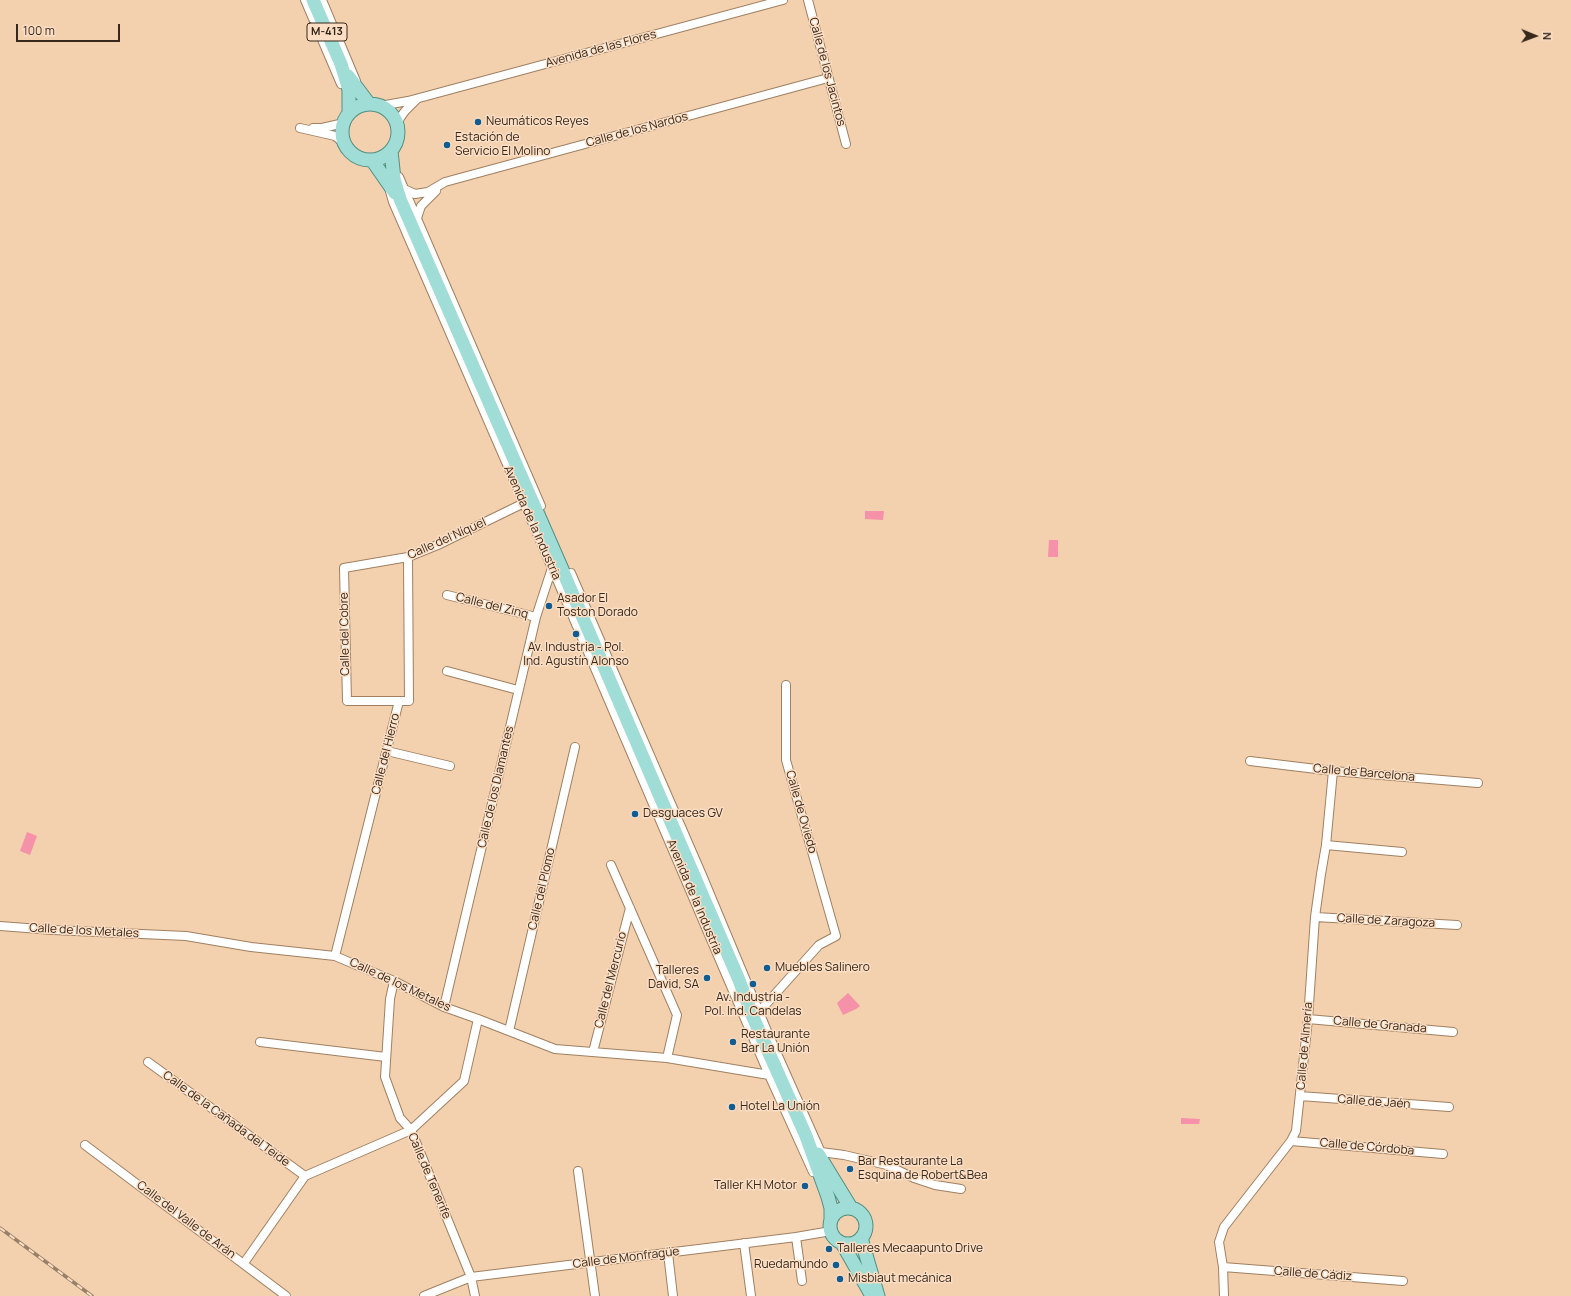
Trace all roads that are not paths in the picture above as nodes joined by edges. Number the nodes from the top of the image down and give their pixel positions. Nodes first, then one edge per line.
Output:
1 (305, 0) edge
2 (313, 0) edge
3 (322, 0) edge
4 (783, 0) edge
5 (808, 0) edge
6 (341, 64) junction
7 (828, 78) junction
8 (359, 91) junction
9 (419, 97) junction
10 (374, 105) junction
11 (347, 114) junction
12 (397, 126) junction
13 (345, 144) junction
14 (846, 144) dead end
15 (392, 157) junction
16 (372, 160) junction
17 (445, 182) junction
18 (387, 183) junction
19 (402, 194) junction
20 (417, 218) junction
21 (524, 503) junction
22 (408, 557) junction
23 (344, 568) joint
24 (552, 568) junction
25 (447, 595) dead end
26 (536, 617) junction
27 (447, 671) dead end
28 (786, 685) dead end
29 (518, 690) junction
30 (399, 701) junction
31 (576, 747) dead end
32 (387, 751) junction
33 (1250, 761) dead end
34 (450, 766) dead end
35 (1333, 771) junction
36 (1478, 783) dead end
37 (1326, 845) junction
38 (1402, 852) dead end
39 (611, 866) dead end
40 (630, 908) junction
41 (1315, 917) junction
42 (1457, 925) dead end
43 (0, 926) edge
44 (335, 956) junction
45 (394, 981) junction
46 (444, 1007) junction
47 (759, 1012) junction
48 (478, 1019) junction
49 (1308, 1019) junction
50 (509, 1031) junction
51 (1453, 1032) dead end
52 (260, 1042) dead end
53 (593, 1052) junction
54 (386, 1057) junction
55 (667, 1058) junction
56 (148, 1062) dead end
57 (769, 1075) junction
58 (1300, 1096) junction
59 (1449, 1107) dead end
60 (411, 1130) junction
61 (806, 1136) junction
62 (1291, 1141) junction
63 (85, 1145) dead end
64 (821, 1152) junction
65 (1443, 1154) dead end
66 (828, 1169) junction
67 (578, 1171) dead end
68 (305, 1176) junction
69 (961, 1189) dead end
70 (851, 1208) junction
71 (831, 1222) junction
72 (796, 1237) junction
73 (861, 1238) junction
74 (744, 1243) junction
75 (842, 1243) junction
76 (668, 1253) junction
77 (590, 1262) junction
78 (244, 1263) junction
79 (1222, 1267) junction
80 (870, 1270) junction
81 (471, 1277) junction
82 (802, 1281) dead end
83 (1403, 1281) dead end
84 (286, 1296) edge
85 (424, 1296) edge
86 (475, 1296) edge
87 (595, 1296) edge
88 (673, 1296) edge
89 (751, 1296) edge
90 (872, 1296) edge
91 (878, 1296) edge
92 (884, 1296) edge
93 (1224, 1296) edge

1 - 11 street
2 - 6 main road, M-413
3 - 8 street
4 - 9 street, Avenida de las Flores
5 - 7 street, Calle de los Jacintos
6 - 8 main road, M-413
6 - 11 main road, M-413
7 - 14 street, Calle de los Jacintos
7 - 17 street, Calle de los Nardos
8 - 10 main road, M-413
9 - 10 street, Avenida de las Flores
9 - 12 street
10 - 11 main road
10 - 12 main road, M-413
11 - 13 main road, M-413
11 - 13 street
12 - 15 main road
13 - 16 main road
15 - 16 main road
15 - 19 main road, Avenida de la Industria
16 - 18 main road, Avenida de la Industria
17 - 19 street, Calle de los Nardos
17 - 20 street, Calle de los Nardos
18 - 19 main road, Avenida de la Industria
18 - 21 street, Avenida de la Industria
19 - 20 street, Avenida de la Industria
19 - 61 main road, Avenida de la Industria
20 - 47 street, Avenida de la Industria
21 - 22 street, Calle del Níquel
21 - 24 street, Avenida de la Industria
22 - 23 street, Calle del Níquel
22 - 30 street, Calle del Hierro
23 - 30 street, Calle del Cobre
24 - 26 street, Calle de los Diamantes
24 - 57 street, Avenida de la Industria
25 - 26 street, Calle del Zinq
26 - 29 street, Calle de los Diamantes
27 - 29 street
28 - 47 street, Calle de Oviedo
29 - 46 street, Calle de los Diamantes
30 - 32 street, Calle del Hierro
31 - 50 street, Calle del Plomo
32 - 34 street
32 - 44 street, Calle del Hierro
33 - 35 street, Calle de Barcelona
35 - 36 street, Calle de Barcelona
35 - 37 street, Calle de Almería
37 - 38 street
37 - 41 street, Calle de Almería
39 - 40 street
40 - 53 street, Calle del Mercurio
40 - 55 street
41 - 42 street, Calle de Zaragoza
41 - 49 street, Calle de Almería
43 - 44 street, Calle de los Metales
44 - 45 street, Calle de los Metales
45 - 46 street, Calle de los Metales
45 - 54 street, Calle de Tenerife
46 - 48 street, Calle de los Metales
47 - 64 street, Avenida de la Industria
48 - 50 street, Calle de los Metales
48 - 60 street
49 - 51 street, Calle de Granada
49 - 58 street, Calle de Almería
50 - 53 street, Calle de los Metales
52 - 54 street
53 - 55 street, Calle de los Metales
54 - 60 street, Calle de Tenerife
55 - 57 street, Calle de los Metales
56 - 68 street, Calle de la Cañada del Teide
57 - 71 street, Avenida de la Industria
58 - 59 street, Calle de Jaén
58 - 62 street, Calle de Almería
60 - 68 street
60 - 81 street, Calle de Tenerife
61 - 66 main road, Avenida de la Industria
61 - 71 main road, Avenida de la Industria
62 - 65 street, Calle de Córdoba
62 - 79 street, Calle de Almería
63 - 78 street, Calle del Valle de Arán
64 - 66 street, Avenida de la Industria
64 - 69 street
66 - 70 main road, Avenida de la Industria
67 - 77 street
68 - 78 street
70 - 71 main road
70 - 73 main road
71 - 72 street, Calle de Monfragüe
71 - 75 main road
72 - 74 street, Calle de Monfragüe
72 - 82 street
73 - 75 main road
73 - 80 main road
74 - 76 street, Calle de Monfragüe
74 - 89 street
75 - 90 main road
76 - 77 street, Calle de Monfragüe
76 - 88 street
77 - 81 street, Calle de Monfragüe
77 - 87 street
78 - 84 street, Calle del Valle de Arán
79 - 83 street, Calle de Cádiz
79 - 93 street, Calle de Almería
80 - 91 main road
80 - 92 street
81 - 85 street, Calle de Monfragüe
81 - 86 street, Calle de Tenerife

